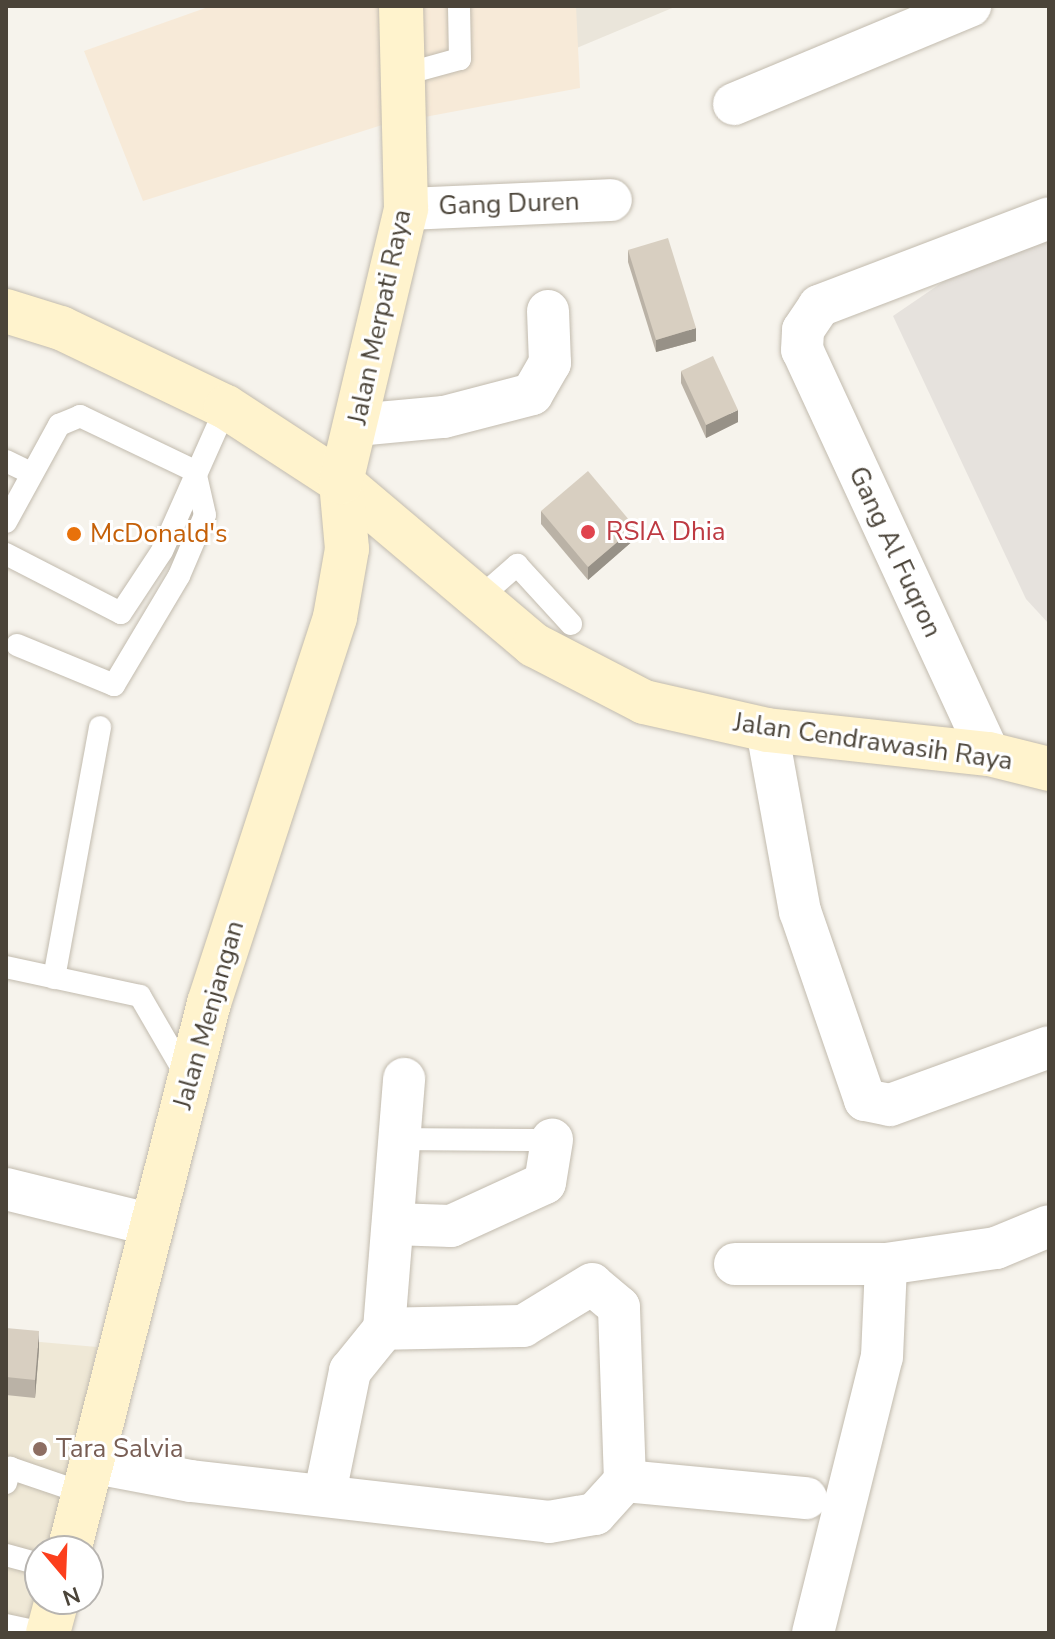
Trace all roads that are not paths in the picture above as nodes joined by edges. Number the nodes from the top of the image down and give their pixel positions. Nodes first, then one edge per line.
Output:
1 (401, 6) edge
2 (459, 6) edge
3 (970, 6) edge
4 (405, 74) junction
5 (734, 104) dead end
6 (611, 200) dead end
7 (406, 209) junction
8 (1049, 218) edge
9 (6, 311) edge
10 (548, 311) dead end
11 (226, 407) junction
12 (357, 425) junction
13 (6, 461) edge
14 (195, 471) junction
15 (29, 472) junction
16 (341, 482) junction
17 (6, 522) edge
18 (6, 554) edge
19 (476, 601) junction
20 (571, 624) dead end
21 (17, 645) dead end
22 (100, 727) dead end
23 (767, 730) junction
24 (989, 754) junction
25 (1049, 769) edge
26 (6, 967) edge
27 (54, 978) junction
28 (1049, 1047) edge
29 (189, 1079) junction
30 (404, 1079) dead end
31 (400, 1139) junction
32 (552, 1140) joint
33 (6, 1189) edge
34 (393, 1224) junction
35 (153, 1225) junction
36 (1049, 1226) edge
37 (735, 1264) dead end
38 (886, 1264) junction
39 (384, 1329) junction
40 (8, 1476) edge
41 (87, 1478) junction
42 (625, 1481) junction
43 (325, 1493) junction
44 (806, 1498) dead end
45 (73, 1535) edge
46 (6, 1625) edge
47 (46, 1633) edge
48 (813, 1633) edge

1 - 4 main road, Jalan Merpati Raya
2 - 4 lane
3 - 5 street
4 - 7 main road, Jalan Merpati Raya
6 - 7 street, Gang Duren
7 - 12 main road, Jalan Merpati Raya
8 - 24 street, Gang Al Fuqron
9 - 11 main road, Jalan Cendrawasih Raya
10 - 12 street
11 - 14 lane
11 - 16 main road, Jalan Cendrawasih Raya
12 - 16 main road, Jalan Merpati Raya
13 - 15 lane
14 - 15 lane
14 - 18 lane
14 - 21 lane
15 - 17 lane
16 - 19 main road, Jalan Cendrawasih Raya
16 - 29 main road, Jalan Menjangan
19 - 20 lane
19 - 23 main road, Jalan Cendrawasih Raya
22 - 27 lane
23 - 24 main road, Jalan Cendrawasih Raya
23 - 28 street
24 - 25 main road, Jalan Cendrawasih Raya
26 - 27 lane
27 - 29 lane
29 - 35 main road, Jalan Menjangan
30 - 31 street
31 - 32 lane
31 - 34 street
32 - 34 street
33 - 35 street
34 - 39 street
35 - 41 main road, Jalan Menjangan
36 - 38 street
37 - 38 street
38 - 48 street
39 - 42 street
39 - 43 street
40 - 41 lane
41 - 43 street
41 - 45 main road, Jalan Menjangan
42 - 43 street
42 - 44 street
46 - 47 lane

